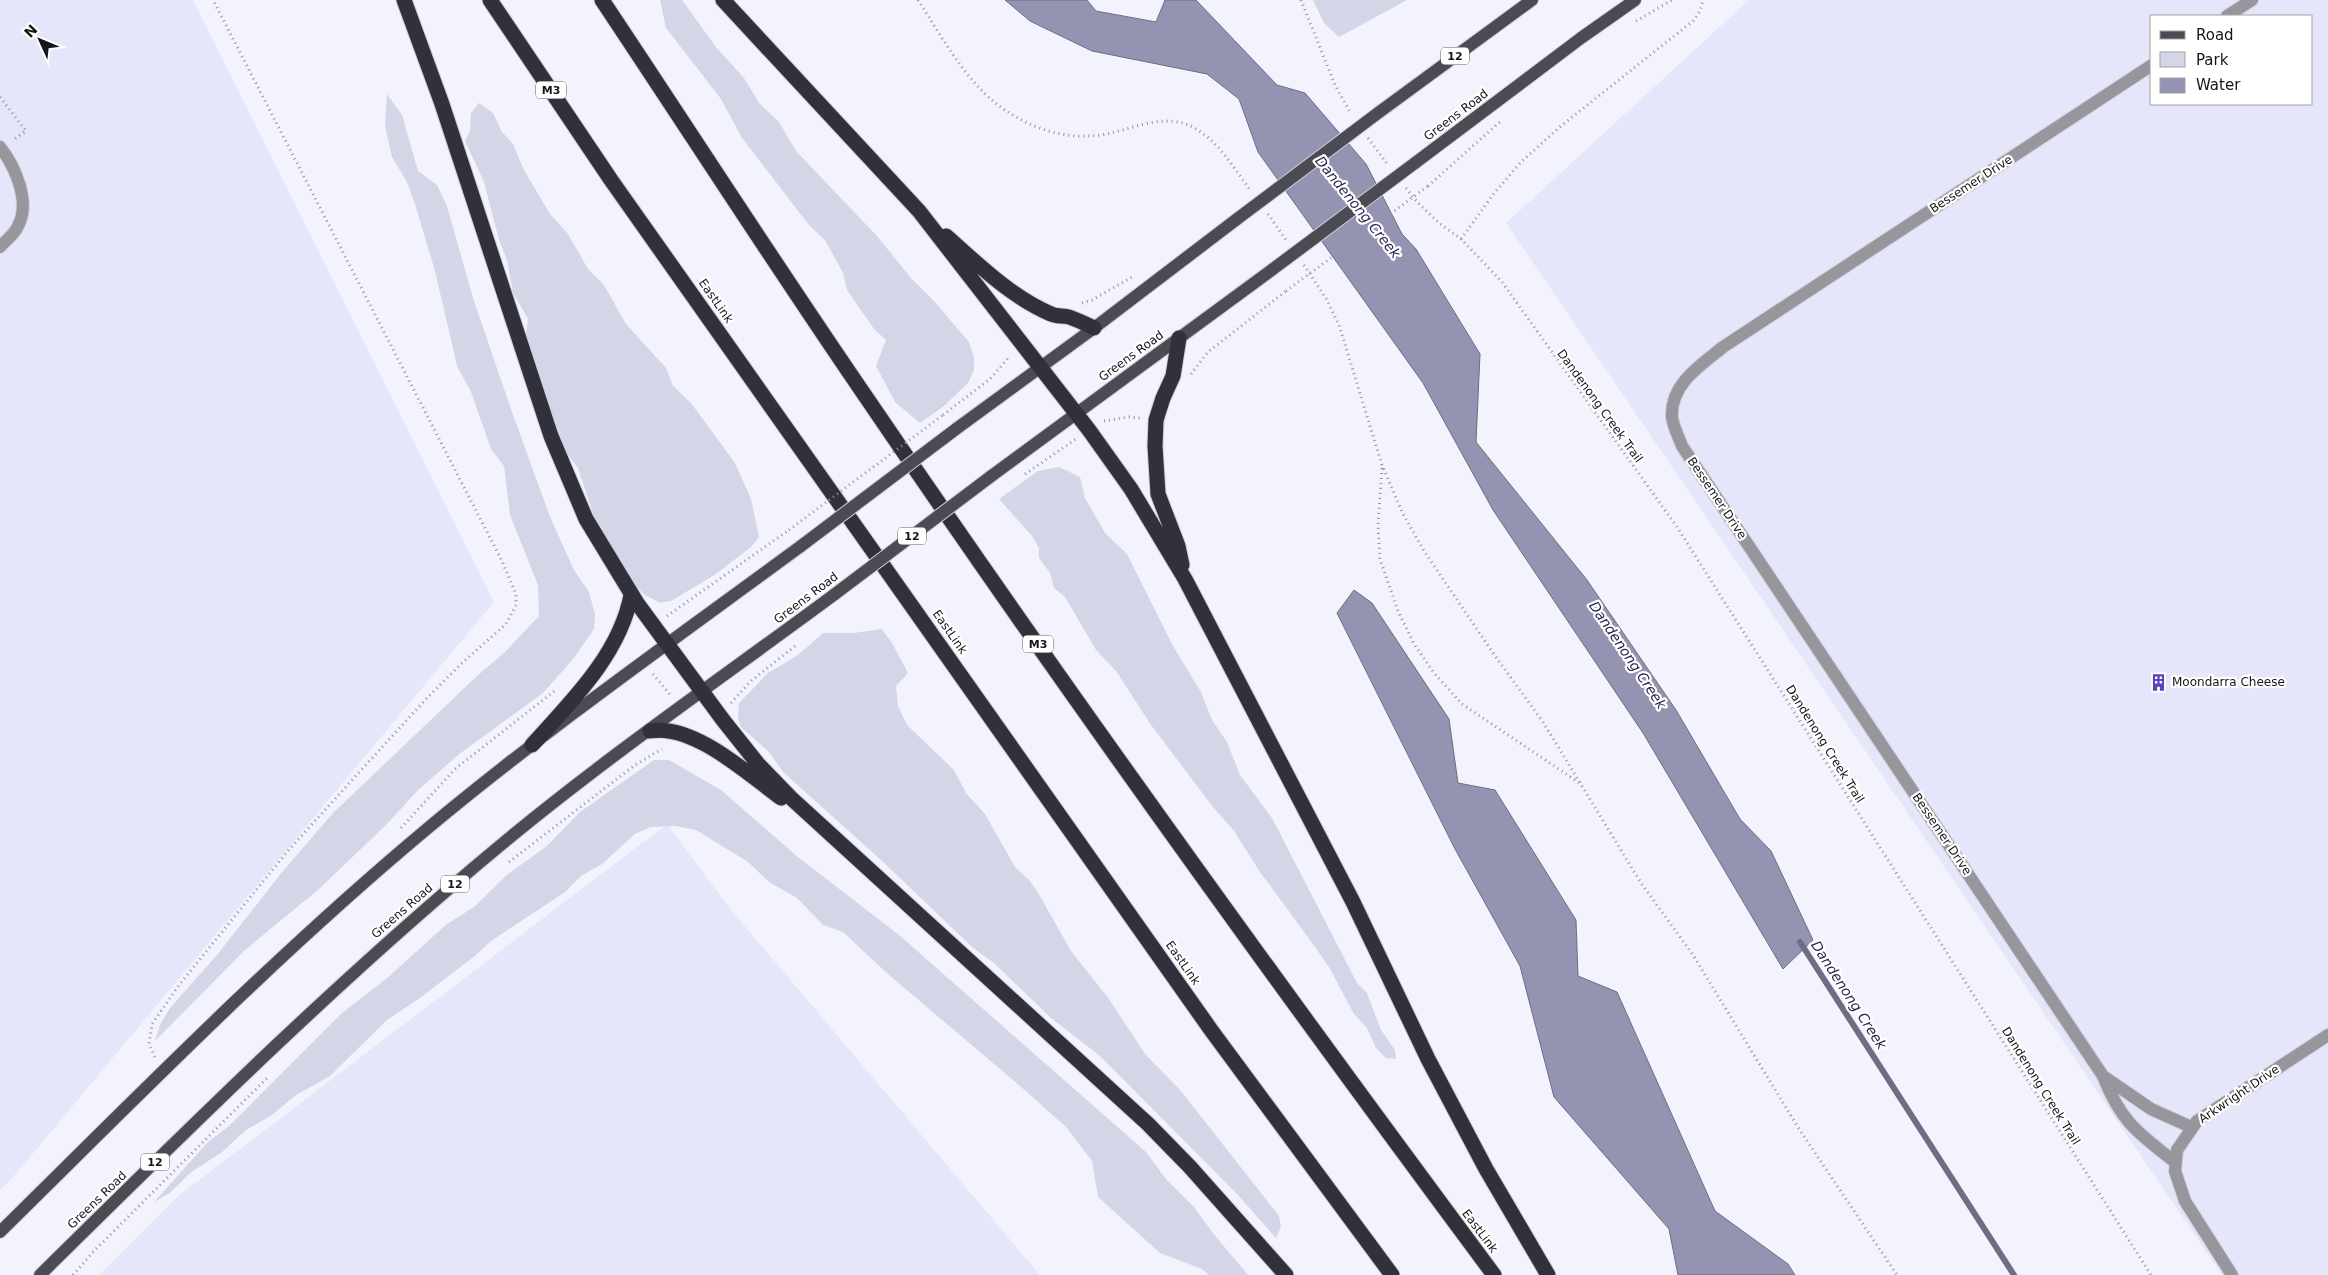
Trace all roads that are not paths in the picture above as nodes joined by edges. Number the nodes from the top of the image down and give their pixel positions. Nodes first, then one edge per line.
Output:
1 (404, 0) edge
2 (490, 0) edge
3 (602, 0) edge
4 (723, 0) edge
5 (1532, 0) edge
6 (1636, 0) edge
7 (2252, 0) edge
8 (2229, 15) edge
9 (2150, 67) edge
10 (1, 148) edge
11 (919, 211) junction
12 (0, 247) edge
13 (1094, 328) junction
14 (1179, 338) junction
15 (1040, 366) junction
16 (1076, 412) junction
17 (1185, 579) junction
18 (631, 595) junction
19 (667, 644) junction
20 (702, 692) junction
21 (650, 731) junction
22 (532, 745) junction
23 (826, 831) junction
24 (2328, 1034) edge
25 (2104, 1076) junction
26 (2191, 1128) junction
27 (2175, 1162) junction
28 (0, 1232) edge
29 (40, 1275) edge
30 (1286, 1275) edge
31 (1392, 1275) edge
32 (1494, 1275) edge
33 (1548, 1275) edge
34 (2232, 1275) edge

1 - 18 highway
2 - 31 highway, EastLink / M3
3 - 32 highway, EastLink / M3
4 - 11 highway
5 - 13 main road, 12, bridge
6 - 14 main road, Greens Road / 12, bridge
7 - 8 street
9 - 25 street, Bessemer Drive
10 - 12 street
11 - 13 highway
11 - 15 highway
13 - 15 main road, 12
14 - 16 main road, Greens Road / 12
14 - 17 highway
15 - 16 highway
15 - 19 main road, 12, bridge
16 - 17 highway
16 - 20 main road, Greens Road / 12, bridge
17 - 33 highway
18 - 19 highway
18 - 22 highway
19 - 20 highway
19 - 22 main road, 12
20 - 21 main road, Greens Road / 12
20 - 23 highway
21 - 23 highway
21 - 29 main road, Greens Road / 12
22 - 28 main road, 12
23 - 30 highway
24 - 26 street, Arkwright Drive
25 - 26 street, Bessemer Drive
25 - 27 street, Bessemer Drive
26 - 27 street, Arkwright Drive
27 - 34 street

